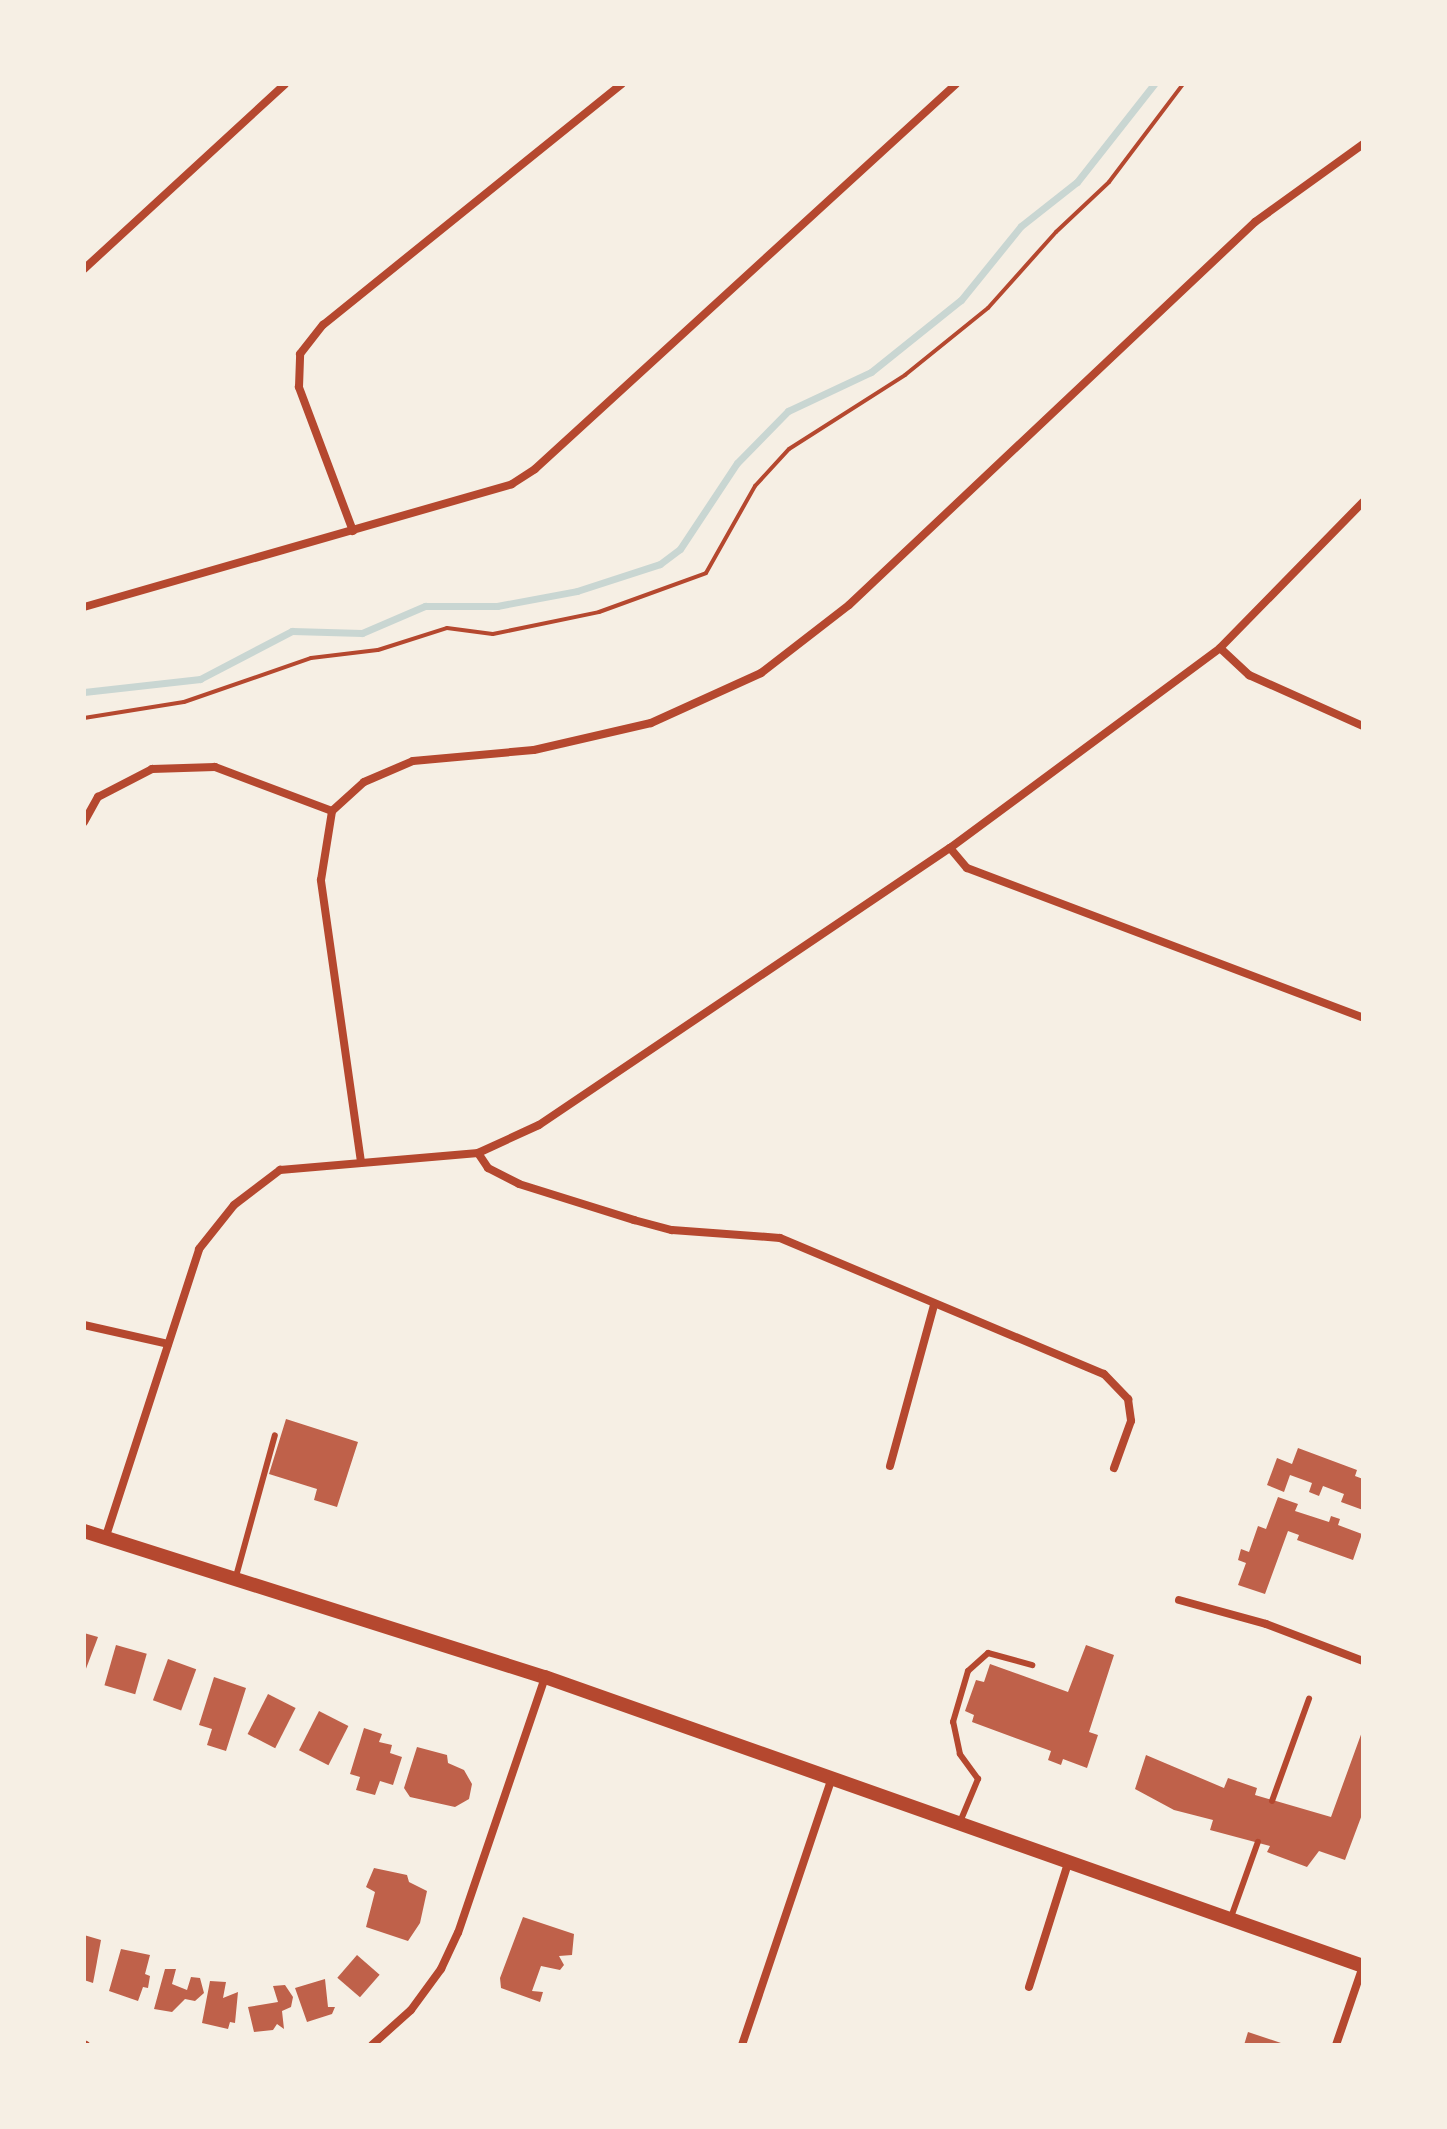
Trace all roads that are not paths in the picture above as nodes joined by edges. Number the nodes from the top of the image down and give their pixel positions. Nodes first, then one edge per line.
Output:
1 (285, 84) edge
2 (622, 84) edge
3 (956, 84) edge
4 (1363, 144) edge
5 (84, 269) edge
6 (1363, 502) edge
7 (353, 531) junction
8 (84, 607) edge
9 (1220, 648) junction
10 (1363, 726) edge
11 (332, 811) junction
12 (84, 822) edge
13 (950, 848) junction
14 (1363, 1018) edge
15 (478, 1153) junction
16 (361, 1162) junction
17 (934, 1305) junction
18 (84, 1325) edge
19 (168, 1344) junction
20 (275, 1435) dead end
21 (890, 1466) dead end
22 (1114, 1468) dead end
23 (84, 1531) edge
24 (105, 1539) junction
25 (235, 1580) junction
26 (1179, 1600) dead end
27 (1363, 1661) edge
28 (1032, 1665) dead end
29 (545, 1677) junction
30 (1309, 1699) dead end
31 (831, 1780) junction
32 (1272, 1801) dead end
33 (958, 1825) junction
34 (1258, 1842) dead end
35 (1068, 1863) junction
36 (1230, 1920) junction
37 (1363, 1966) edge
38 (1029, 1987) dead end
39 (372, 2045) edge
40 (742, 2045) edge
41 (1336, 2045) edge

1 - 5 street
2 - 7 street
3 - 7 street
4 - 11 street
6 - 9 street
7 - 8 street
9 - 10 street
9 - 13 street
11 - 12 street
11 - 16 street
13 - 14 street
13 - 15 street
15 - 16 street
15 - 17 street
16 - 19 street
17 - 21 street
17 - 22 street
18 - 19 street
19 - 24 street
20 - 25 lane
23 - 24 street
24 - 25 street
25 - 29 street
26 - 27 street
28 - 33 lane
29 - 31 street
29 - 39 street
30 - 32 lane
31 - 33 street
31 - 40 street
33 - 35 street
34 - 36 lane
35 - 36 street
35 - 38 street
36 - 37 street
37 - 41 street

